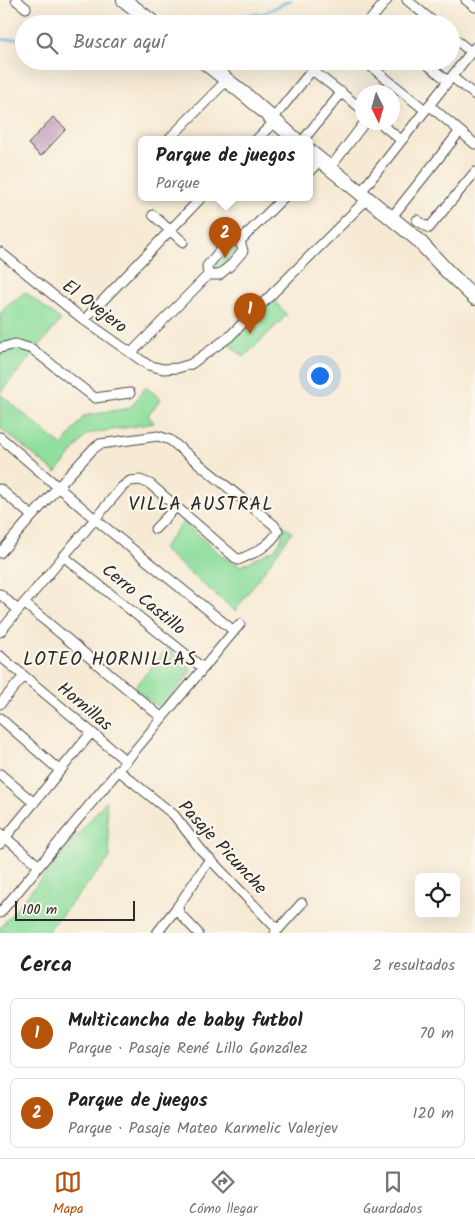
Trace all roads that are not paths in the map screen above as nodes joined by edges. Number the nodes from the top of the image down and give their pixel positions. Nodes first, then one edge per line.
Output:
1 (16, 0) edge
2 (124, 0) edge
3 (387, 0) edge
4 (407, 0) edge
5 (466, 0) edge
6 (475, 7) edge
7 (26, 8) dead end
8 (143, 15) edge
9 (377, 15) edge
10 (425, 15) edge
11 (460, 42) edge
12 (473, 50) edge
13 (460, 66) edge
14 (214, 70) edge
15 (376, 70) edge
16 (436, 70) edge
17 (457, 70) edge
18 (450, 79) junction
19 (227, 80) junction
20 (342, 92) junction
21 (475, 96) edge
22 (355, 103) edge
23 (427, 108) junction
24 (273, 121) junction
25 (357, 130) edge
26 (389, 130) edge
27 (460, 130) junction
28 (172, 136) edge
29 (260, 136) edge
30 (291, 136) edge
31 (306, 136) edge
32 (401, 140) junction
33 (475, 144) edge
34 (313, 154) edge
35 (325, 164) junction
36 (313, 170) edge
37 (475, 172) edge
38 (364, 195) junction
39 (198, 201) edge
40 (280, 201) edge
41 (153, 215) dead end
42 (392, 218) junction
43 (417, 220) dead end
44 (170, 229) junction
45 (240, 241) junction
46 (183, 242) dead end
47 (0, 252) edge
48 (208, 275) junction
49 (475, 298) edge
50 (84, 320) junction
51 (0, 348) edge
52 (131, 353) junction
53 (130, 393) dead end
54 (0, 437) edge
55 (58, 487) junction
56 (0, 489) edge
57 (176, 507) junction
58 (32, 516) junction
59 (95, 518) junction
60 (155, 529) dead end
61 (4, 542) edge
62 (0, 553) edge
63 (63, 556) junction
64 (0, 594) edge
65 (21, 606) junction
66 (0, 632) edge
67 (0, 656) edge
68 (203, 668) junction
69 (24, 676) junction
70 (0, 704) edge
71 (0, 718) edge
72 (162, 718) junction
73 (91, 733) junction
74 (126, 761) junction
75 (118, 770) junction
76 (60, 771) junction
77 (0, 774) edge
78 (34, 803) junction
79 (2, 838) edge
80 (210, 859) junction
81 (39, 866) junction
82 (302, 904) dead end
83 (179, 910) junction
84 (0, 913) edge
85 (276, 931) edge
86 (157, 933) edge
87 (198, 933) edge

1 - 7 street
2 - 8 street
3 - 9 street
4 - 10 street
5 - 6 street
11 - 12 street
12 - 13 street
14 - 19 street
15 - 23 street
16 - 18 street
17 - 18 street
18 - 21 street
18 - 23 street
19 - 24 street
19 - 28 street
20 - 22 street
20 - 24 street
20 - 31 street
23 - 27 street
23 - 32 street
24 - 29 street
24 - 30 street
25 - 35 street
26 - 32 street
27 - 33 street
27 - 42 street
32 - 38 street
34 - 35 street
35 - 36 street
35 - 38 street
37 - 43 street
38 - 42 street
38 - 52 street, El Ovejero
39 - 44 street
40 - 45 street
41 - 44 street
42 - 49 street
44 - 46 street
44 - 50 street
45 - 48 street
45 - 48 street
47 - 50 street, El Ovejero
48 - 52 street
50 - 52 street, El Ovejero
51 - 53 street
54 - 55 street
55 - 57 street
55 - 58 street
55 - 59 street
56 - 58 street
57 - 59 street
57 - 60 street
58 - 61 street
59 - 63 street
59 - 68 street
61 - 62 street
63 - 65 street
63 - 68 street, Cerro Castillo
64 - 65 street
65 - 66 street
65 - 72 street
67 - 69 street, Hornillas
68 - 72 street
69 - 70 street
69 - 73 street, Hornillas
71 - 76 street
72 - 74 street
73 - 74 street, Hornillas
73 - 76 street
74 - 75 street
75 - 80 street, Pasaje Picunche
75 - 81 street
76 - 78 street
77 - 78 street
78 - 79 street
79 - 81 street
80 - 83 street
80 - 85 street, Pasaje Picunche
81 - 84 street
82 - 85 street
83 - 86 street
83 - 87 street

